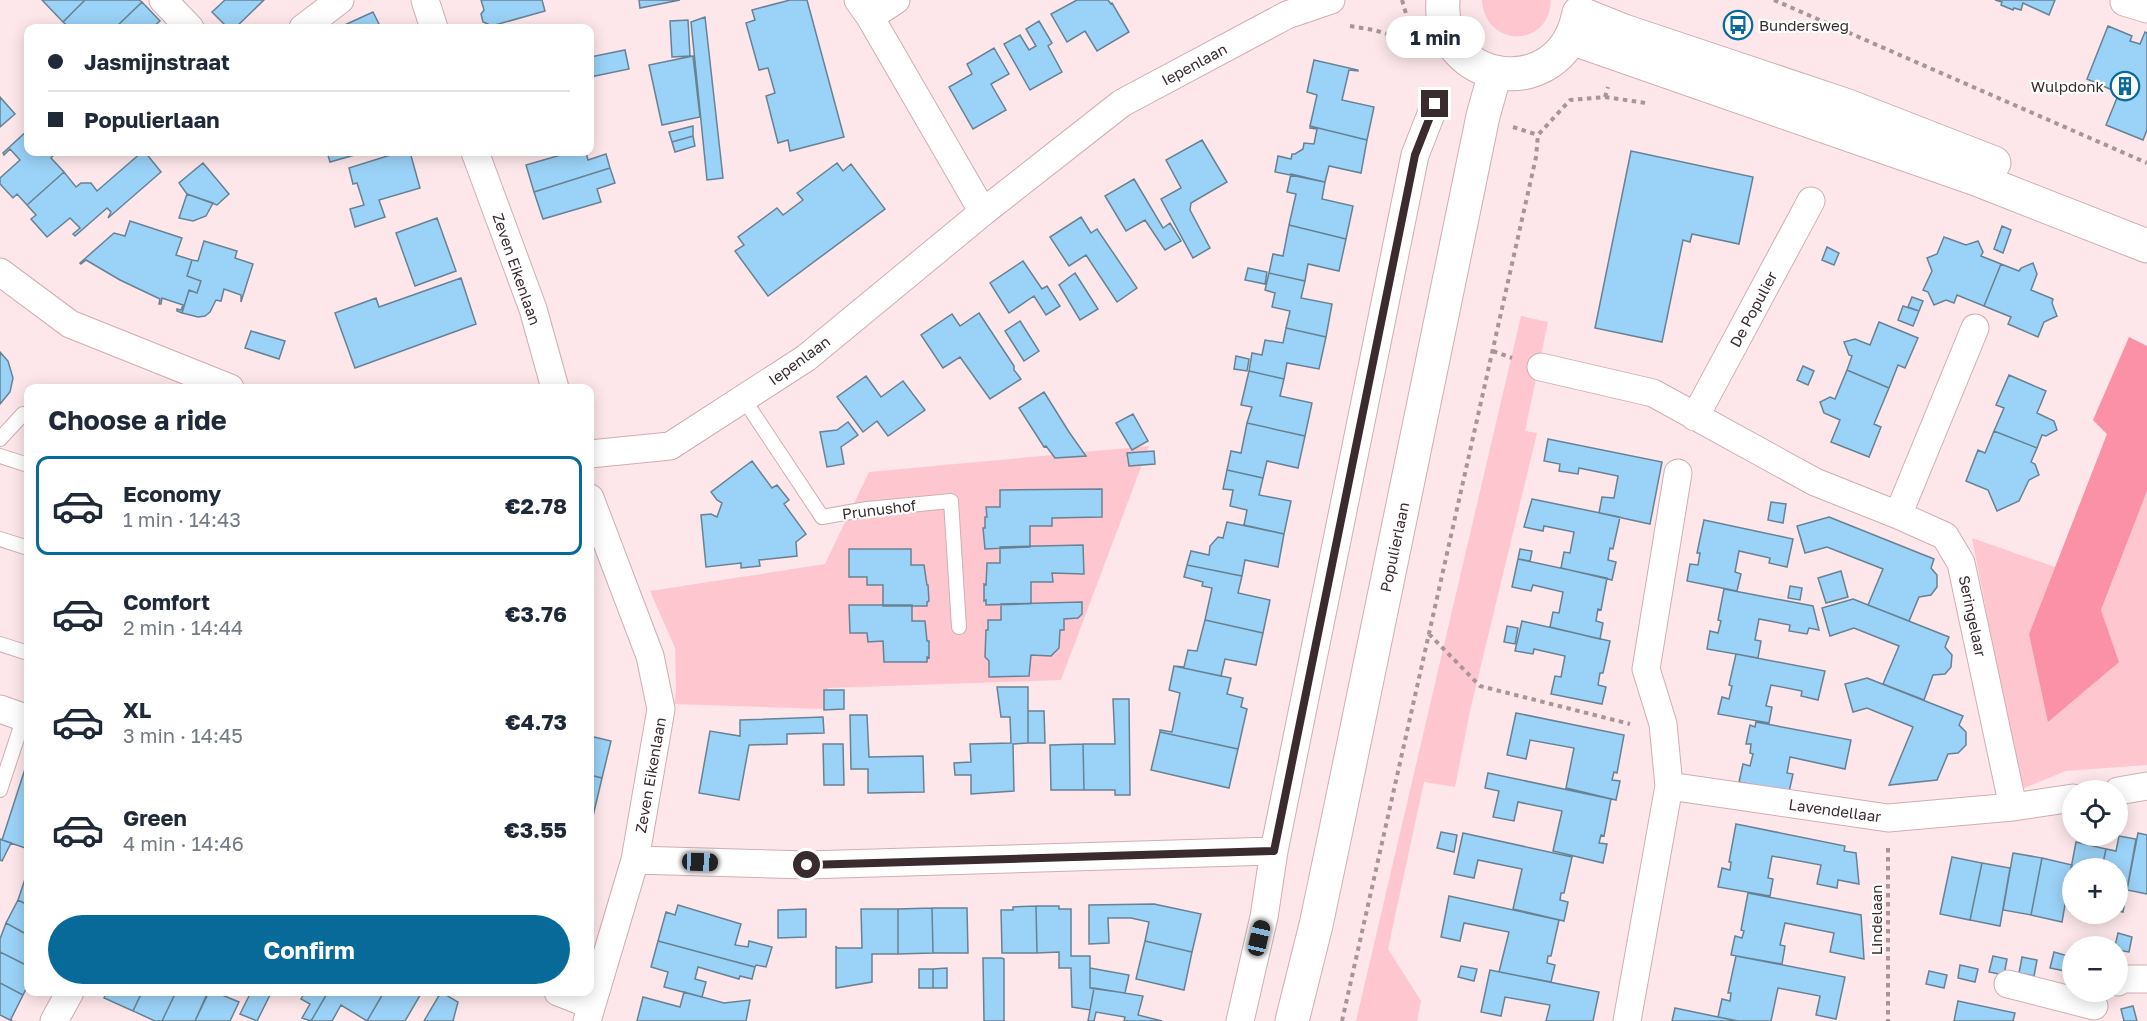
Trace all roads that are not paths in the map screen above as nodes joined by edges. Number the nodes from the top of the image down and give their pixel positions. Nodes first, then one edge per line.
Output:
1 (163, 0) edge
2 (340, 0) edge
3 (425, 0) edge
4 (896, 0) edge
5 (1331, 0) edge
6 (1443, 0) edge
7 (864, 8) edge
8 (1576, 17) edge
9 (186, 24) edge
10 (308, 24) edge
11 (433, 24) edge
12 (1495, 73) junction
13 (1435, 104) dead end
14 (476, 156) edge
15 (1811, 201) dead end
16 (983, 212) junction
17 (2147, 222) edge
18 (2147, 246) edge
19 (0, 272) edge
20 (1975, 328) dead end
21 (1541, 367) dead end
22 (221, 384) edge
23 (554, 384) edge
24 (742, 399) junction
25 (24, 414) edge
26 (1695, 417) junction
27 (0, 439) edge
28 (594, 454) edge
29 (0, 456) edge
30 (24, 464) edge
31 (1678, 474) dead end
32 (594, 509) edge
33 (1898, 515) junction
34 (0, 539) edge
35 (24, 547) edge
36 (958, 627) dead end
37 (0, 644) edge
38 (24, 652) edge
39 (18, 715) edge
40 (1669, 786) junction
41 (2147, 786) edge
42 (2128, 789) edge
43 (0, 790) edge
44 (2062, 800) edge
45 (2013, 807) junction
46 (1274, 851) junction
47 (635, 860) junction
48 (2128, 979) edge
49 (2147, 980) edge
50 (2008, 984) dead end
51 (68, 996) edge
52 (564, 996) edge
53 (2098, 1006) edge
54 (589, 1013) edge
55 (54, 1021) edge
56 (1240, 1021) edge
57 (1292, 1021) edge
58 (1627, 1021) edge

1 - 9 street
2 - 10 street
3 - 11 street
4 - 7 street
5 - 16 street, Iepenlaan
6 - 12 street
7 - 16 street
8 - 12 street
8 - 17 street
8 - 18 street
12 - 57 street, Populierlaan
13 - 46 street
14 - 23 street, Zeven Eikenlaan
15 - 26 street, De Populier
16 - 24 street, Iepenlaan
19 - 22 street
20 - 33 street
21 - 26 street
24 - 28 street, Iepenlaan
24 - 36 lane, Prunushof
25 - 27 lane
26 - 33 street
29 - 30 lane
31 - 40 street
32 - 47 street, Zeven Eikenlaan
33 - 45 street, Seringelaar
34 - 35 lane
37 - 38 lane
39 - 43 lane
40 - 45 street, Lavendellaar
40 - 58 street
41 - 42 street
44 - 45 street, Lavendellaar
46 - 47 street
46 - 56 street
47 - 54 street, Zeven Eikenlaan
48 - 49 street
50 - 53 street
51 - 55 street
52 - 54 street

